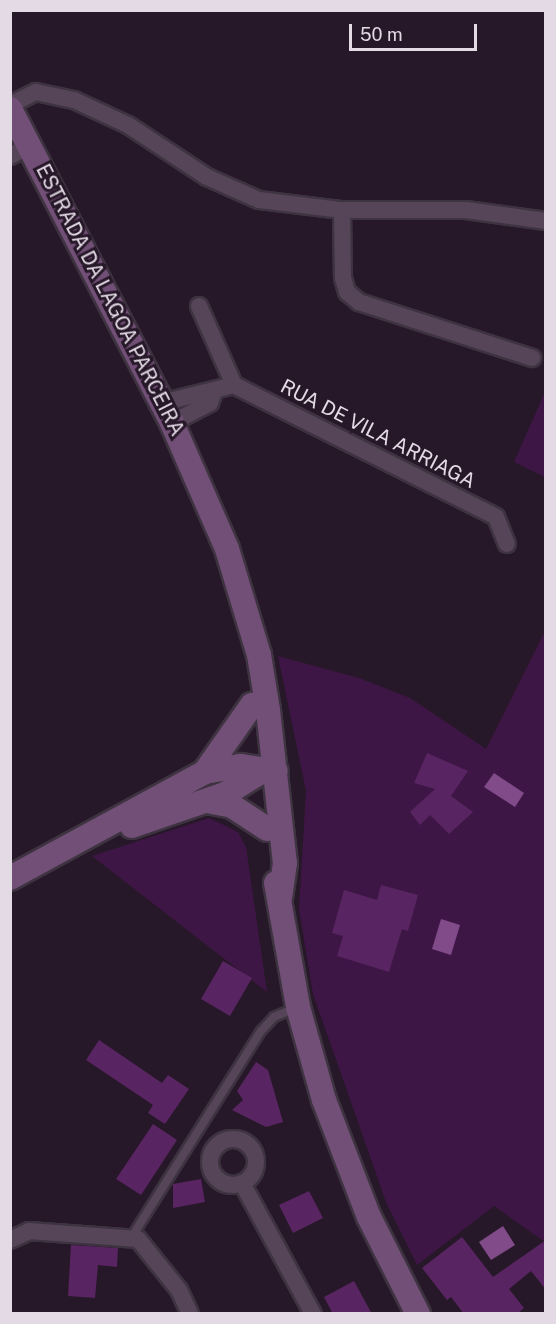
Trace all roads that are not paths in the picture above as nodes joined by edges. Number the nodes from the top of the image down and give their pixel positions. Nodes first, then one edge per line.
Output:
1 (10, 107) edge
2 (32, 145) junction
3 (10, 156) edge
4 (342, 210) junction
5 (546, 221) edge
6 (199, 306) dead end
7 (532, 358) dead end
8 (234, 385) junction
9 (166, 413) junction
10 (507, 544) dead end
11 (246, 611) junction
12 (252, 705) junction
13 (269, 771) junction
14 (205, 772) junction
15 (207, 801) junction
16 (267, 829) junction
17 (84, 841) junction
18 (10, 878) edge
19 (280, 897) junction
20 (298, 1007) junction
21 (242, 1183) dead end
22 (131, 1239) junction
23 (10, 1240) edge
24 (190, 1314) edge
25 (312, 1314) edge
26 (418, 1314) edge

1 - 2 street, ESTRADA DA LAGOA PARCEIRA
1 - 4 street
2 - 3 street
2 - 9 street, ESTRADA DA LAGOA PARCEIRA
4 - 5 street
4 - 7 street
6 - 8 street
8 - 9 street
8 - 10 street, RUA DE VILA ARRIAGA
9 - 11 street, ESTRADA DA LAGOA PARCEIRA
11 - 12 street
11 - 13 street
12 - 13 street
12 - 14 street
13 - 14 street
13 - 15 street
13 - 16 street
13 - 19 street
14 - 17 street
15 - 16 street
15 - 17 street
16 - 19 street
17 - 18 street
19 - 20 street
20 - 22 lane
20 - 26 street
21 - 25 street
22 - 23 street
22 - 24 street

